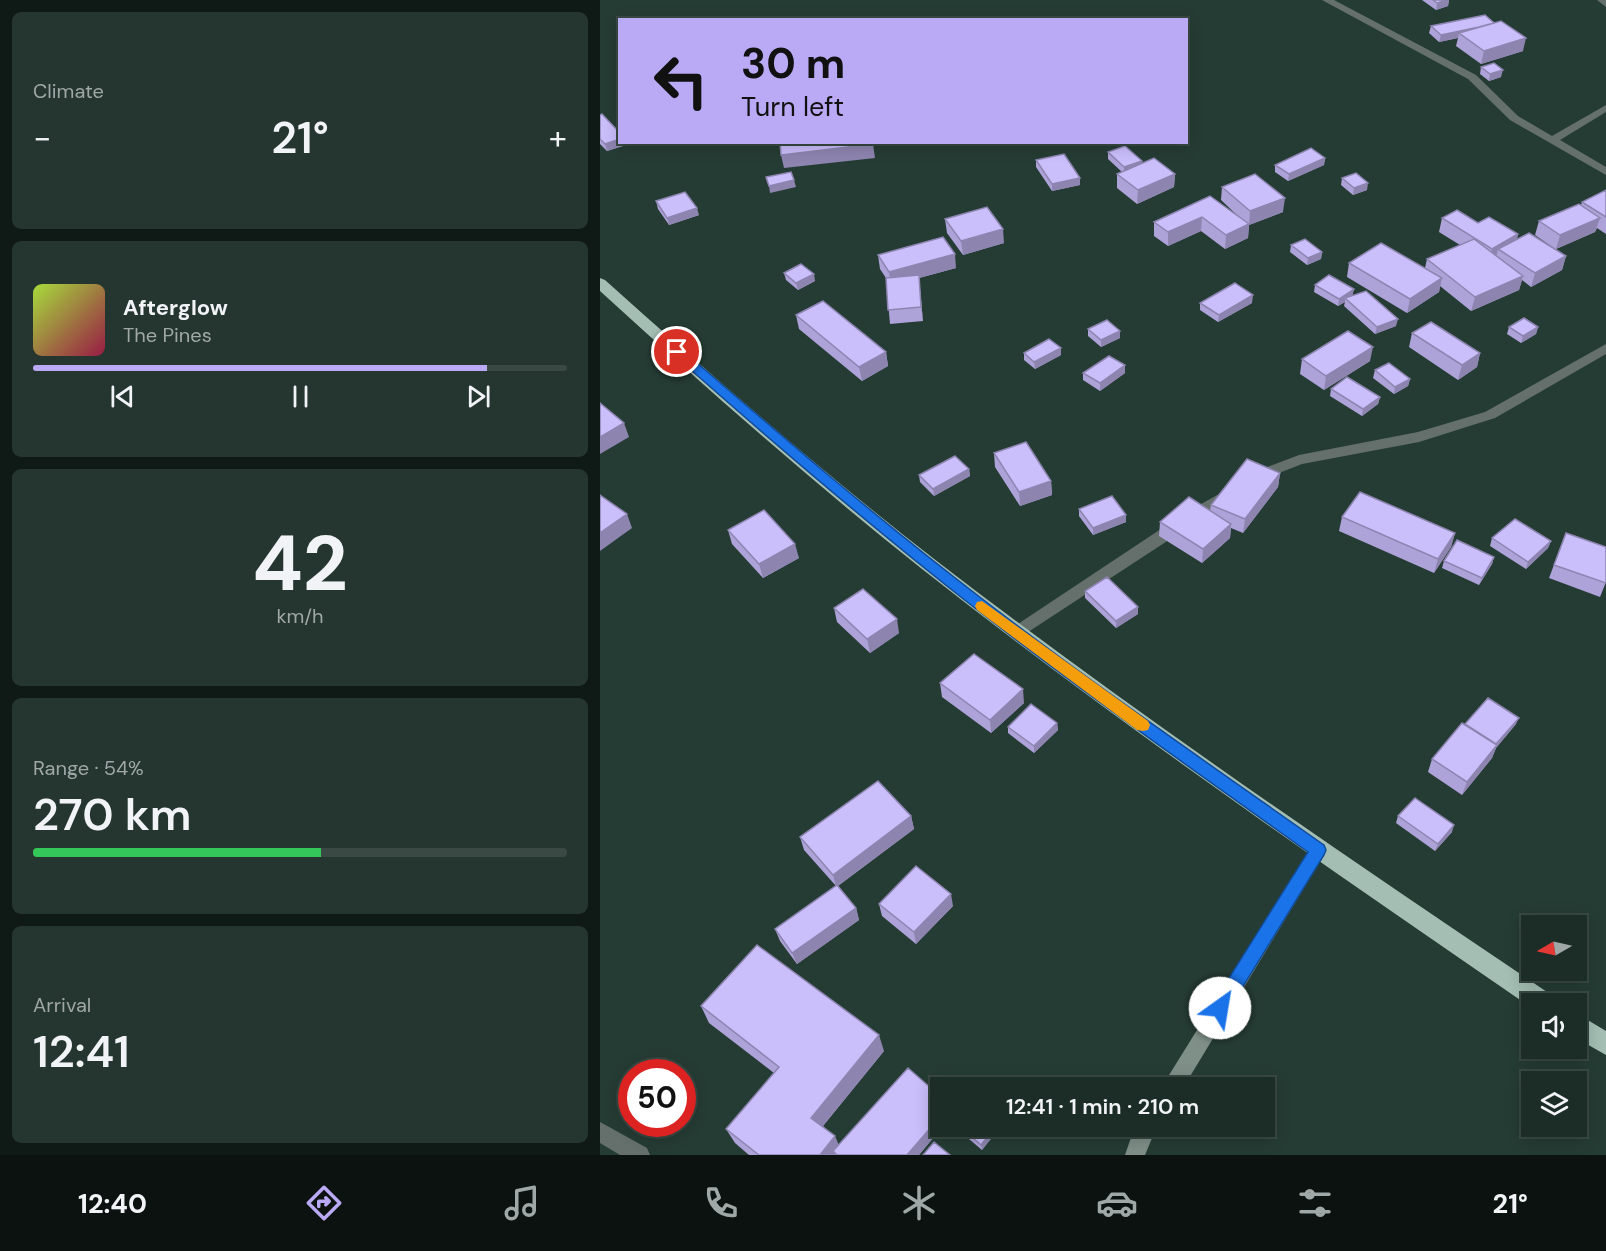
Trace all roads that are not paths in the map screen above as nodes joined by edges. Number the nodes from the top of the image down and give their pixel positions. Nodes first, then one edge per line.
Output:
1 (1327, 0) edge
2 (1602, 0) edge
3 (1606, 4) edge
4 (1606, 108) edge
5 (1552, 140) junction
6 (1606, 172) edge
7 (600, 283) edge
8 (1606, 348) edge
9 (1017, 632) junction
10 (1318, 850) junction
11 (1529, 993) edge
12 (1587, 1031) edge
13 (1606, 1044) edge
14 (1178, 1077) edge
15 (600, 1132) edge
16 (1140, 1137) edge
17 (640, 1155) edge
18 (1136, 1155) edge

1 - 5 street
2 - 3 street
4 - 5 street
5 - 6 street
7 - 9 highway
8 - 9 street
9 - 10 highway
10 - 11 highway
10 - 14 main road
12 - 13 highway
15 - 17 street
16 - 18 main road

